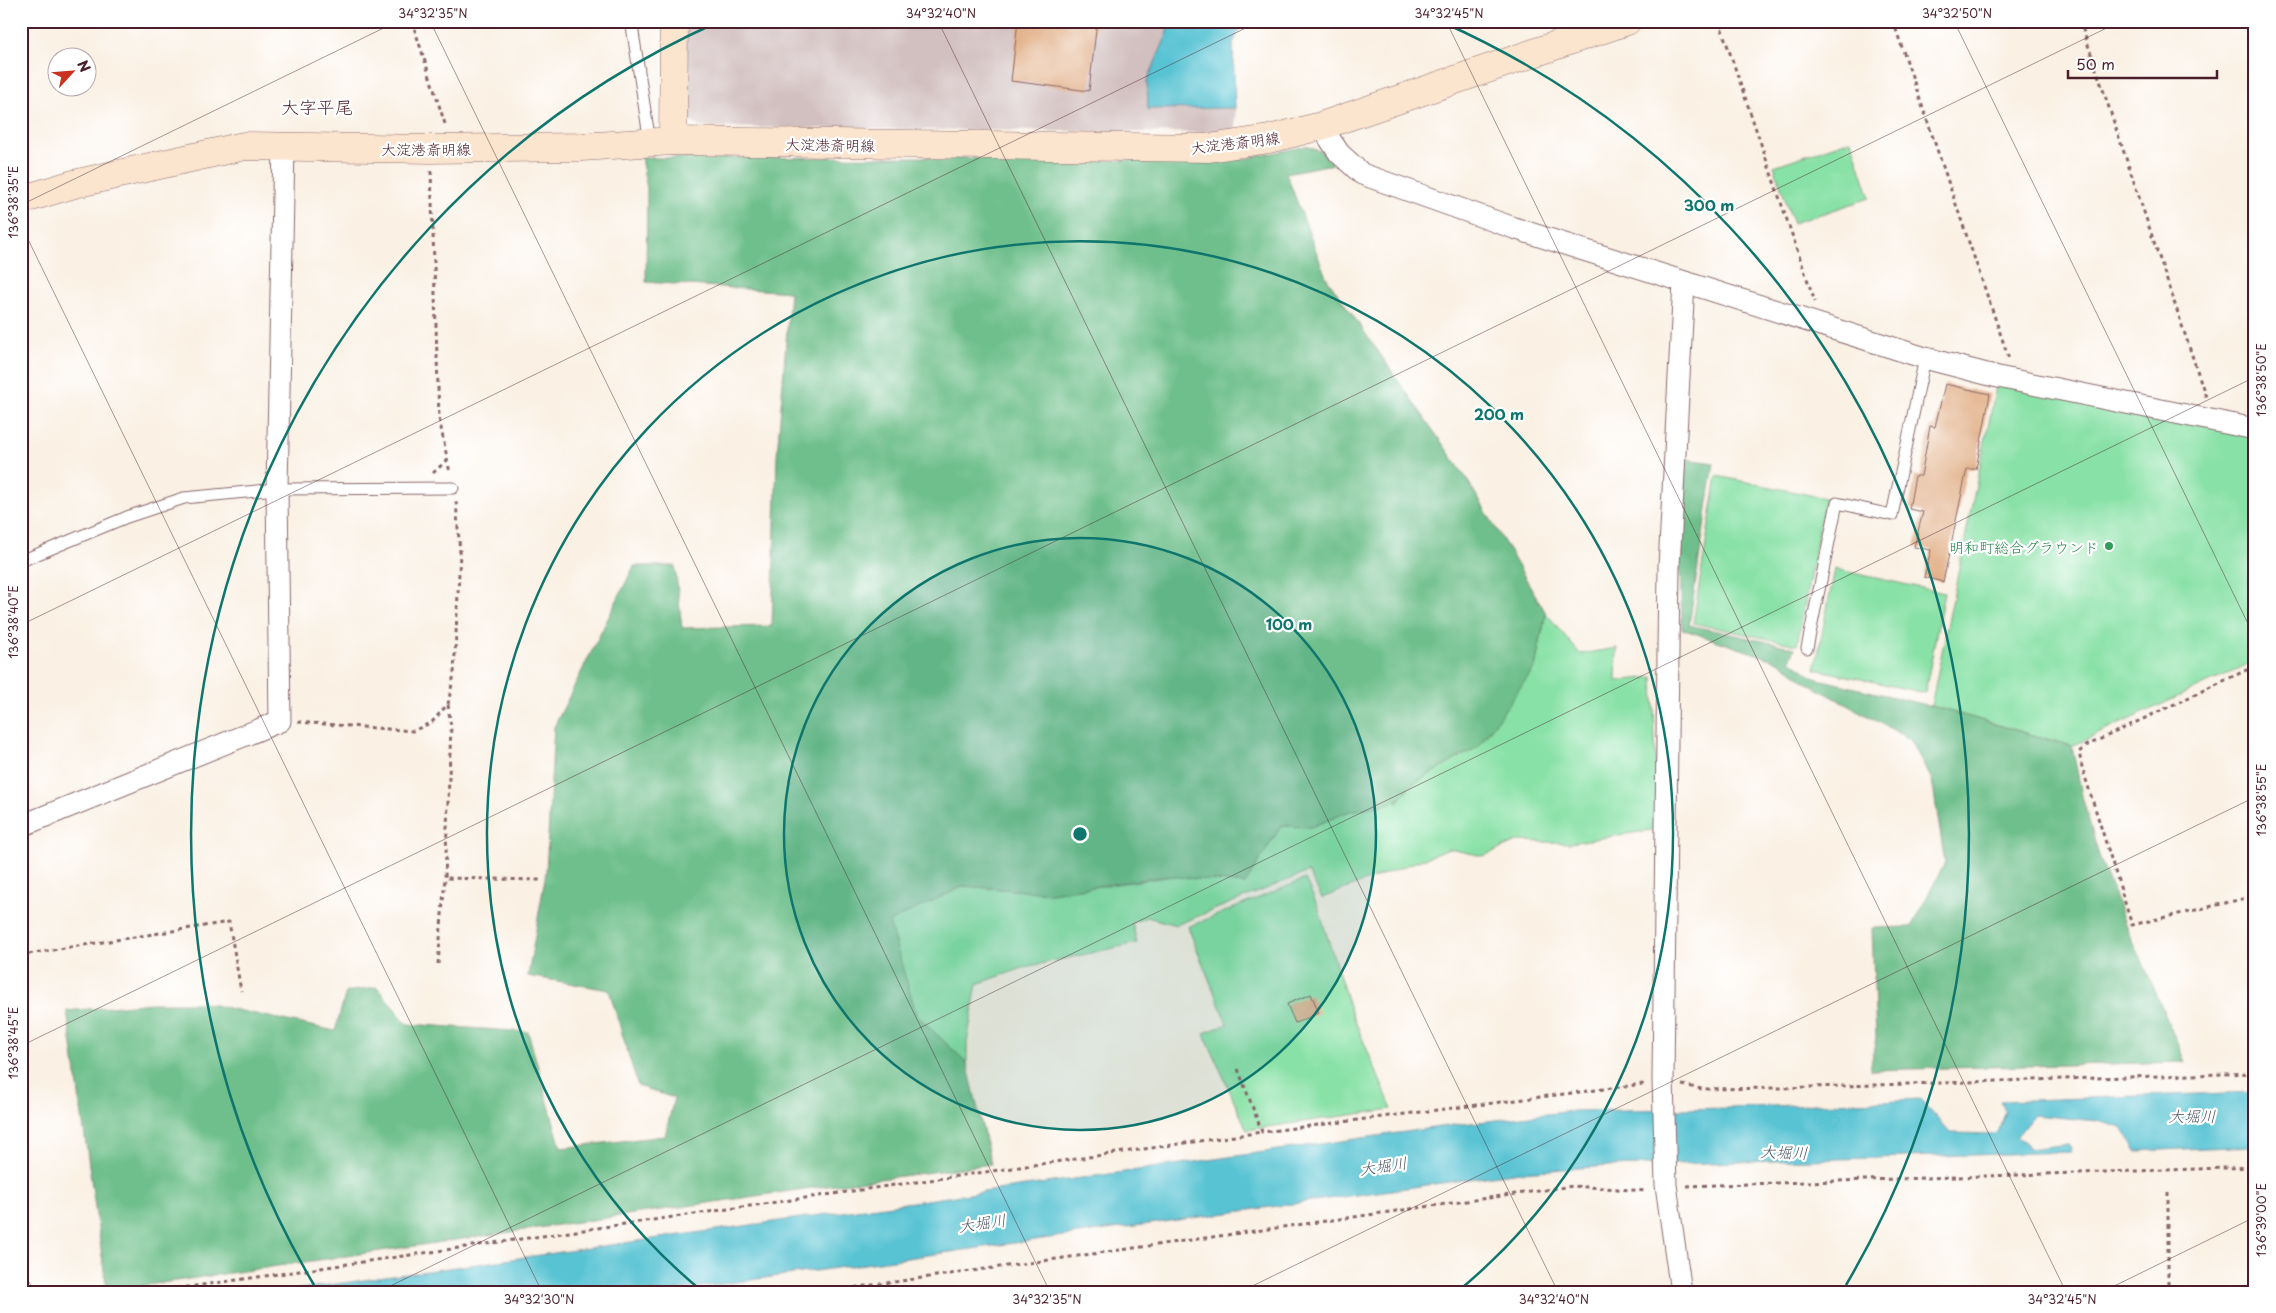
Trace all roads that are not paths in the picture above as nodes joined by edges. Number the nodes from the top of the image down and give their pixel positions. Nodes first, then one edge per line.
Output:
1 (674, 21) edge
2 (1627, 21) edge
3 (632, 26) dead end
4 (1321, 126) junction
5 (661, 142) junction
6 (284, 146) junction
7 (21, 200) edge
8 (1684, 282) junction
9 (1925, 358) junction
10 (2255, 429) edge
11 (453, 488) dead end
12 (277, 489) junction
13 (21, 561) edge
14 (1807, 648) dead end
15 (21, 826) edge
16 (1681, 1292) edge

1 - 5 main road
2 - 4 main road, 大淀港斎明線
3 - 5 lane
4 - 5 main road, 大淀港斎明線
4 - 8 street
5 - 6 main road, 大淀港斎明線
6 - 7 main road, 大淀港斎明線
6 - 12 street
8 - 9 street
8 - 16 street
9 - 10 street
9 - 14 lane
11 - 12 lane
12 - 13 lane
12 - 15 street

